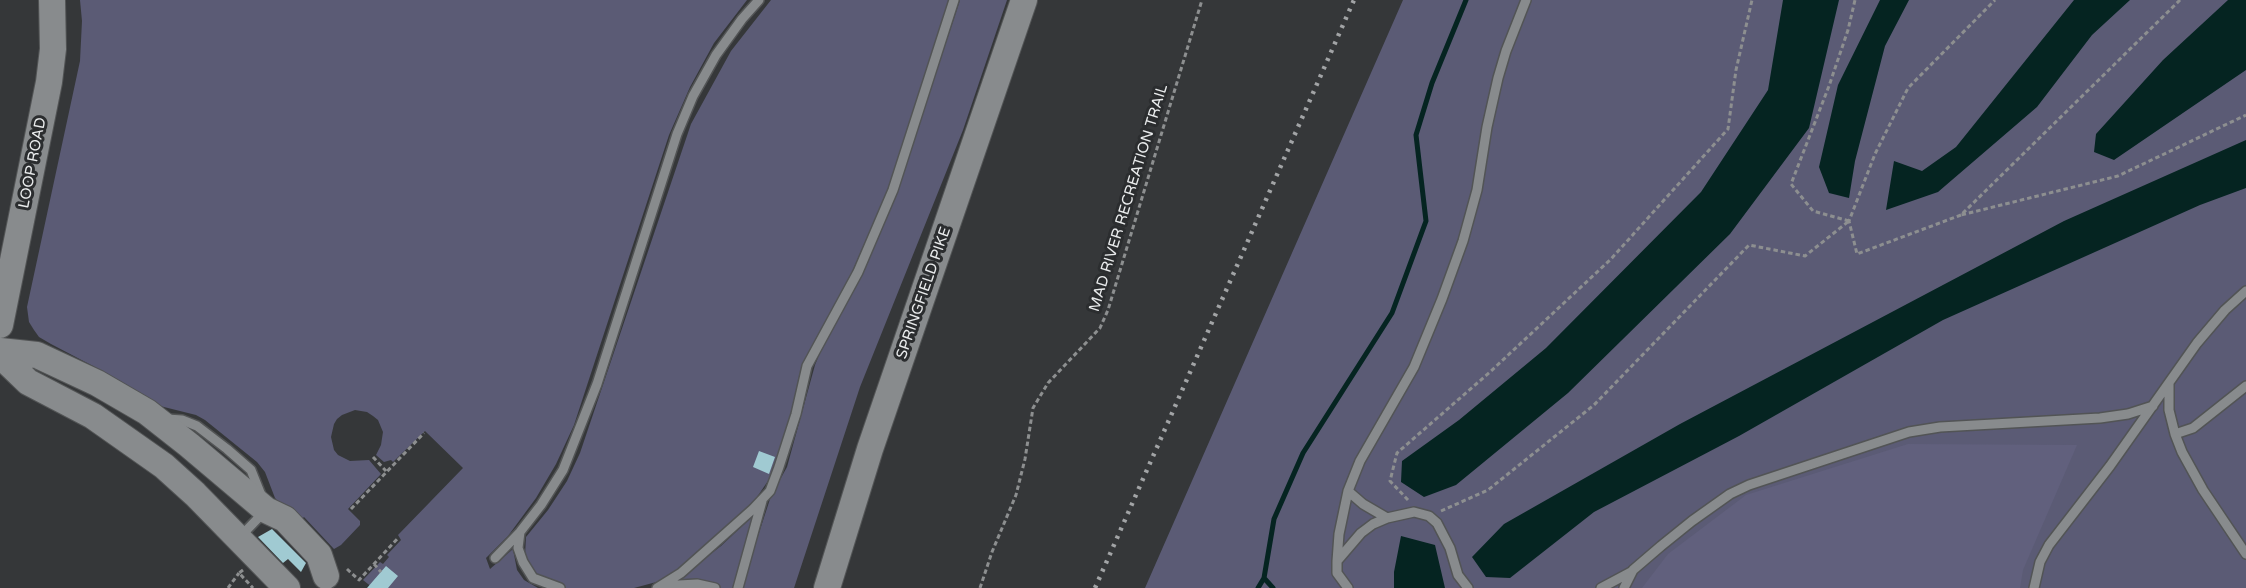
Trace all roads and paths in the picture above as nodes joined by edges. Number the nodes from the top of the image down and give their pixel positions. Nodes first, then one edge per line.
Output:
1 (52, 0) edge
2 (759, 0) edge
3 (954, 0) edge
4 (1024, 0) edge
5 (1202, 0) edge
6 (1526, 0) edge
7 (1752, 0) edge
8 (1855, 0) edge
9 (1995, 0) edge
10 (2180, 0) edge
11 (2246, 115) edge
12 (1961, 215) junction
13 (1849, 221) junction
14 (2246, 291) edge
15 (0, 325) edge
16 (0, 353) edge
17 (2170, 382) junction
18 (2246, 386) edge
19 (2153, 406) junction
20 (424, 433) dead end
21 (2175, 435) junction
22 (870, 449) junction
23 (373, 457) dead end
24 (387, 473) junction
25 (1348, 490) junction
26 (762, 499) junction
27 (351, 509) dead end
28 (266, 510) junction
29 (1429, 516) junction
30 (1387, 518) junction
31 (520, 532) junction
32 (398, 538) dead end
33 (239, 539) junction
34 (2246, 554) edge
35 (495, 558) dead end
36 (1337, 561) junction
37 (374, 564) junction
38 (1633, 570) junction
39 (381, 572) dead end
40 (239, 573) dead end
41 (1337, 573) junction
42 (337, 581) edge
43 (658, 587) edge
44 (228, 588) edge
45 (287, 588) edge
46 (560, 588) edge
47 (715, 588) edge
48 (738, 588) edge
49 (810, 588) edge
50 (827, 588) edge
51 (980, 588) edge
52 (1336, 588) edge
53 (1348, 588) edge
54 (1468, 588) edge
55 (1602, 588) edge
56 (1624, 588) edge
57 (2034, 588) edge

1 - 15 street, LOOP ROAD
2 - 31 lane
3 - 26 lane
4 - 22 street, SPRINGFIELD PIKE
5 - 51 path, MAD RIVER RECREATION TRAIL
6 - 25 lane
7 - 29 path
8 - 13 path
9 - 13 path
10 - 12 path
11 - 12 path
12 - 13 path
13 - 29 path
14 - 17 lane
16 - 28 street
16 - 33 street
17 - 19 lane
17 - 21 lane
18 - 21 lane
19 - 38 lane
19 - 57 lane
20 - 24 path
21 - 34 lane
22 - 49 street
22 - 50 street, SPRINGFIELD PIKE
23 - 24 path
24 - 27 path
25 - 30 lane
25 - 36 lane
26 - 43 lane
26 - 48 lane
28 - 33 lane
28 - 42 street
29 - 30 lane
29 - 54 lane
30 - 36 lane
31 - 35 lane
31 - 46 lane
32 - 37 path
33 - 45 street
36 - 41 lane
37 - 39 path
37 - 42 path
38 - 55 lane
38 - 56 lane
40 - 44 path
41 - 52 lane
41 - 53 lane
43 - 47 lane

